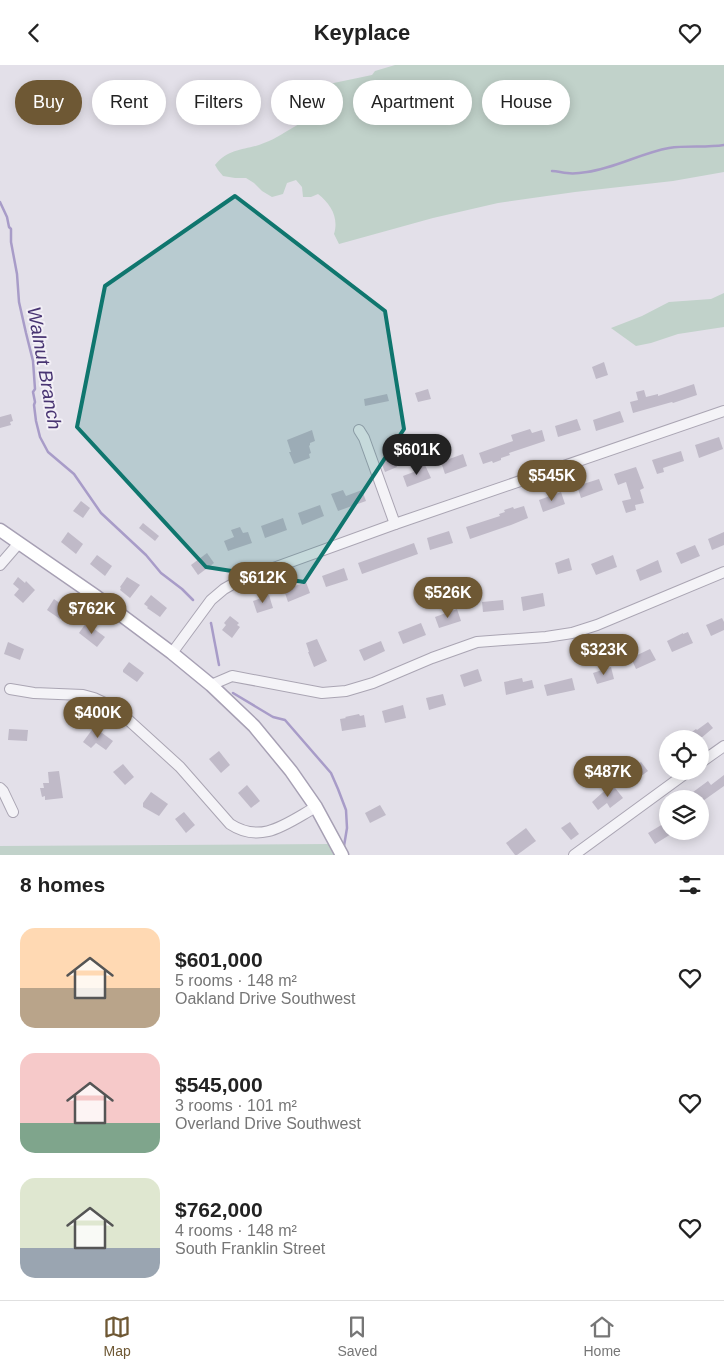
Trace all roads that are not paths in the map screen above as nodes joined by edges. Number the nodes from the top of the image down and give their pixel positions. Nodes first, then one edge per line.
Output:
1 (724, 411) edge
2 (359, 430) dead end
3 (395, 524) junction
4 (0, 530) edge
5 (19, 543) junction
6 (0, 565) edge
7 (724, 572) edge
8 (172, 653) junction
9 (211, 685) junction
10 (10, 689) dead end
11 (724, 746) edge
12 (709, 757) edge
13 (677, 780) edge
14 (0, 788) edge
15 (316, 807) junction
16 (13, 812) dead end
17 (342, 855) edge
18 (574, 855) edge

1 - 3 street
2 - 3 street
3 - 8 street
4 - 5 main road
5 - 6 street
5 - 8 main road
7 - 9 street
8 - 9 main road
9 - 15 main road
10 - 15 street
11 - 12 street
13 - 18 street
14 - 16 street
15 - 17 main road

